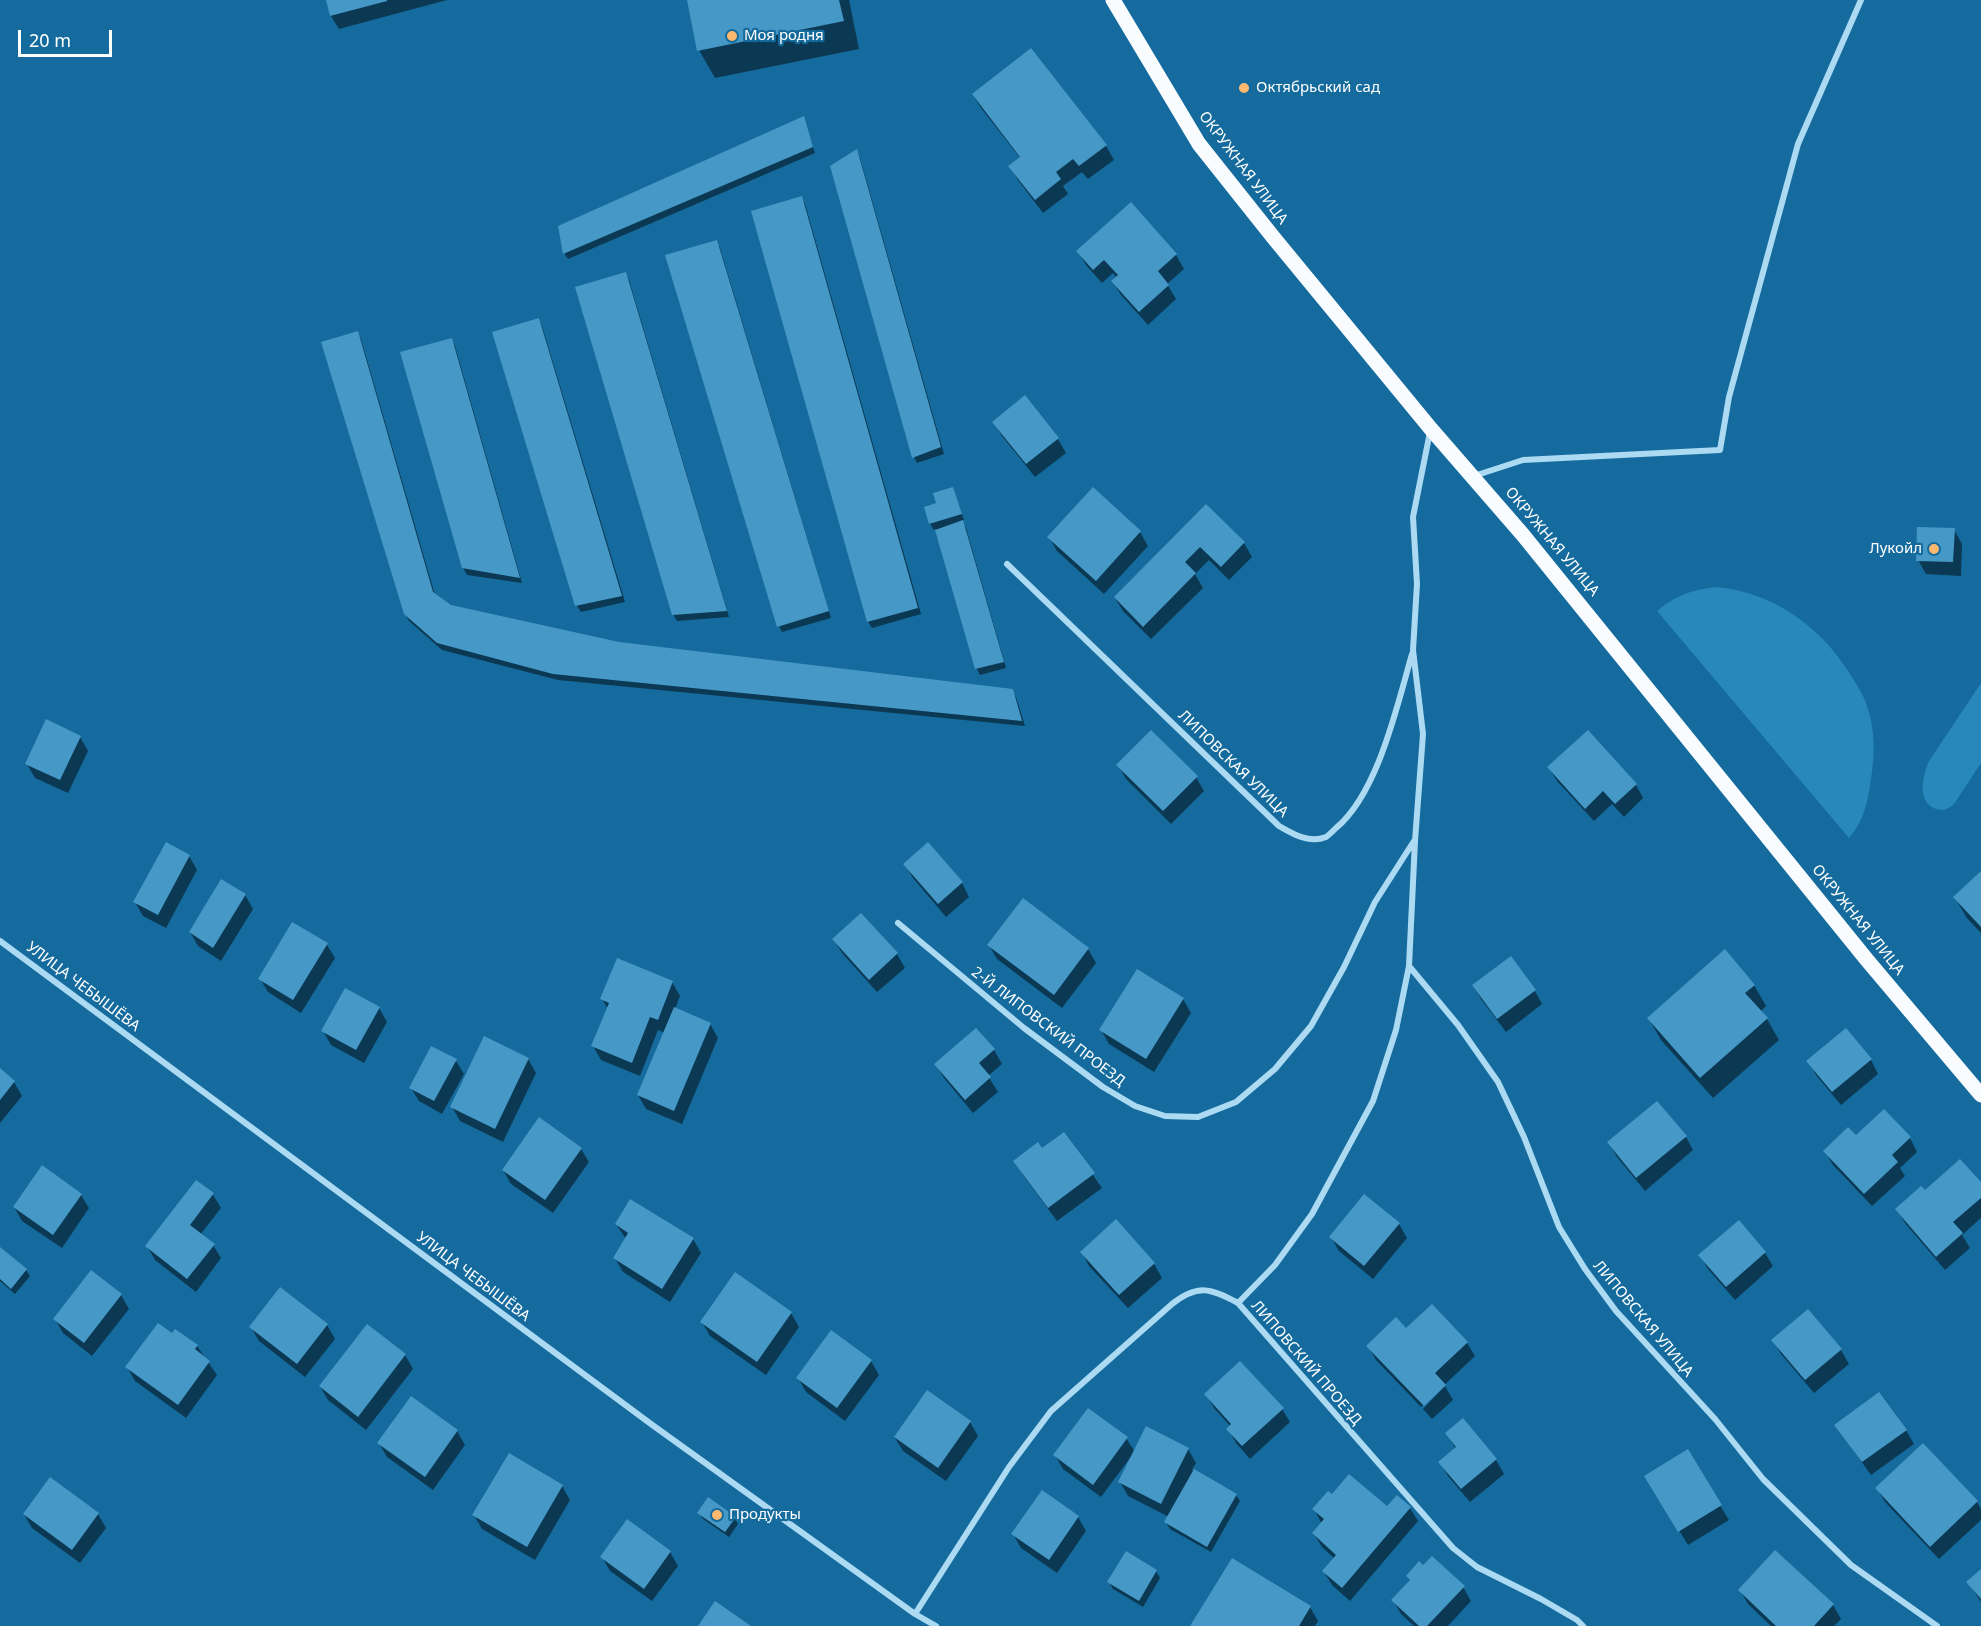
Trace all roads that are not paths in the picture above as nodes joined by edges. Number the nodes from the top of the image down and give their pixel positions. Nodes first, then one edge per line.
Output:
1 (1113, 0) edge
2 (1861, 0) edge
3 (1431, 429) junction
4 (1473, 476) junction
5 (1007, 564) dead end
6 (1413, 650) junction
7 (1415, 841) junction
8 (898, 923) dead end
9 (0, 941) edge
10 (1409, 966) junction
11 (1981, 1095) edge
12 (1238, 1303) junction
13 (915, 1614) junction
14 (936, 1626) edge
15 (1583, 1626) edge
16 (1937, 1626) edge

1 - 3 main road, ОКРУЖНАЯ УЛИЦА
2 - 4 street
3 - 4 main road, ОКРУЖНАЯ УЛИЦА
3 - 6 street
4 - 11 main road, ОКРУЖНАЯ УЛИЦА
5 - 6 street, ЛИПОВСКАЯ УЛИЦА
6 - 7 street
7 - 8 street, 2-Й ЛИПОВСКИЙ ПРОЕЗД
7 - 10 street
9 - 13 street, УЛИЦА ЧЕБЫШЁВА
10 - 12 street
10 - 16 street, ЛИПОВСКАЯ УЛИЦА
12 - 13 street, ЛИПОВСКИЙ ПРОЕЗД
12 - 15 street, ЛИПОВСКИЙ ПРОЕЗД
13 - 14 street, УЛИЦА ЧЕБЫШЁВА

